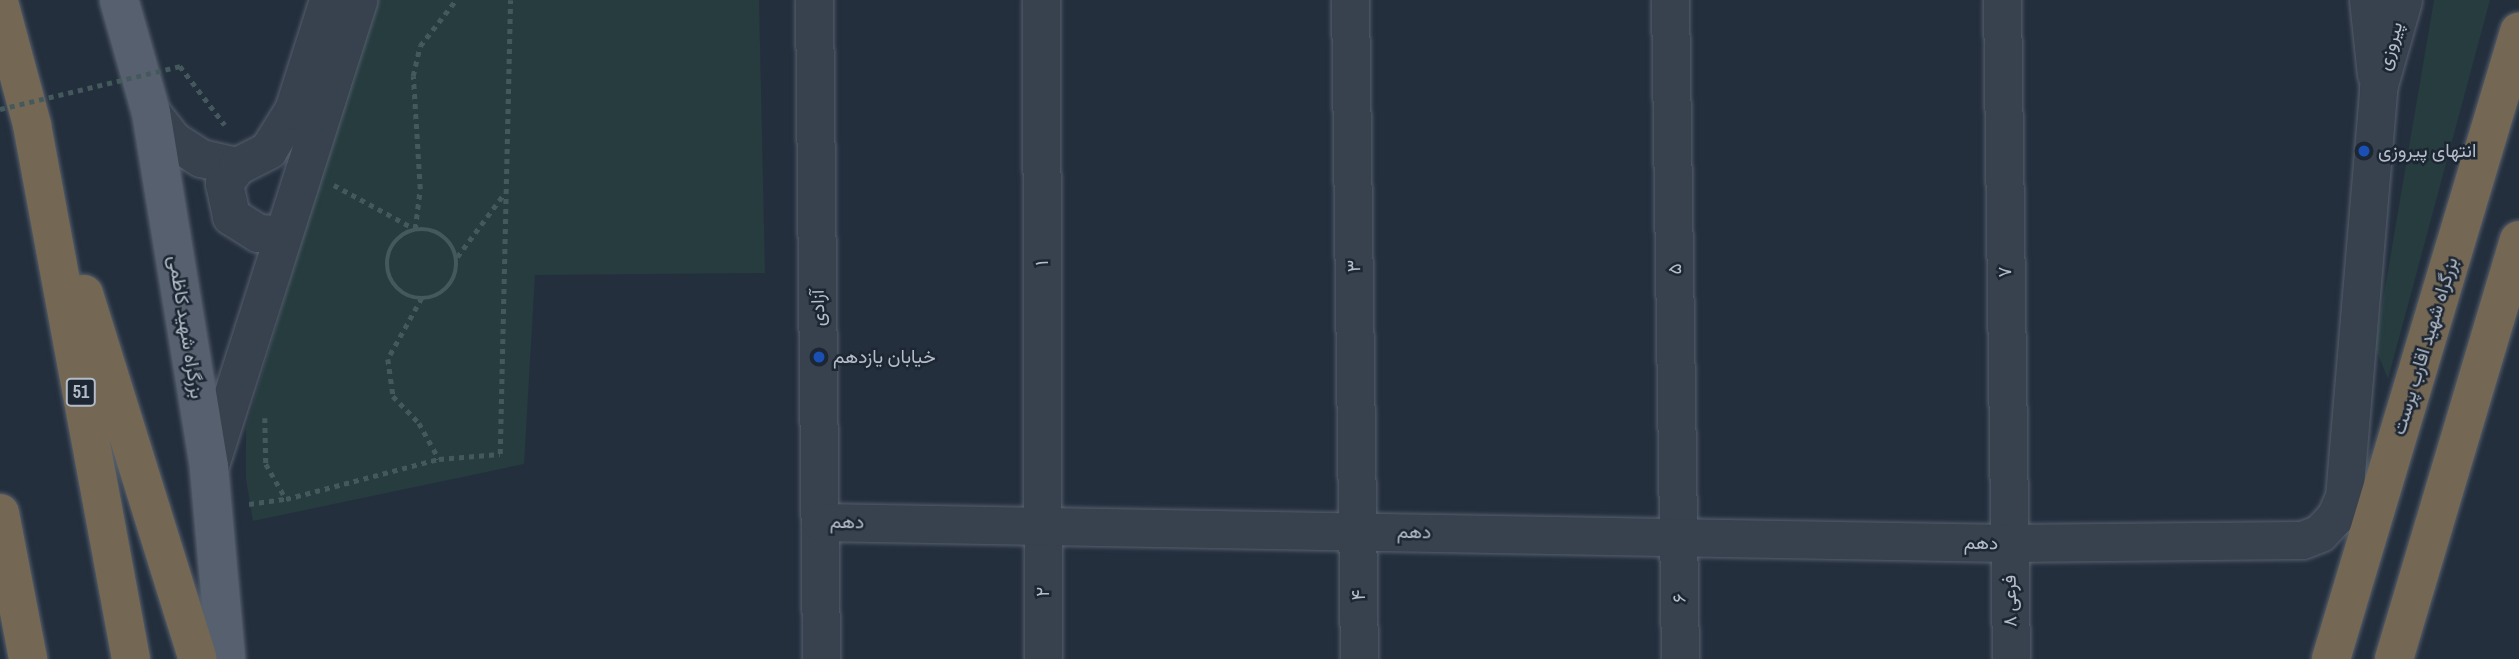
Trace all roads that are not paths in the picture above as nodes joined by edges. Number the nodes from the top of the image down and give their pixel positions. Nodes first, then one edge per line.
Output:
1 (119, 0) edge
2 (328, 0) edge
3 (358, 0) edge
4 (814, 0) edge
5 (1041, 0) edge
6 (1350, 0) edge
7 (1670, 0) edge
8 (2002, 0) edge
9 (2368, 0) edge
10 (2403, 0) edge
11 (0, 6) edge
12 (2519, 32) edge
13 (2378, 88) junction
14 (151, 112) junction
15 (16, 117) edge
16 (237, 166) junction
17 (283, 234) junction
18 (2519, 240) edge
19 (209, 468) junction
20 (0, 513) edge
21 (820, 522) junction
22 (1044, 526) junction
23 (1358, 531) junction
24 (1680, 537) junction
25 (2008, 543) junction
26 (28, 659) edge
27 (131, 659) edge
28 (198, 659) edge
29 (226, 659) edge
30 (821, 659) edge
31 (1043, 659) edge
32 (1359, 659) edge
33 (1680, 659) edge
34 (2011, 659) edge
35 (2332, 659) edge
36 (2394, 659) edge

1 - 14 main road, بزرگراه شهید کاظمی
2 - 16 street
3 - 17 street
4 - 21 street, آزادی
5 - 22 street, ۱
6 - 23 street, ۳
7 - 24 street, ۵
8 - 25 street, ۷
9 - 13 street, پیروزی
10 - 13 street, پیروزی
11 - 15 highway, 51
12 - 35 highway, بزرگراه شهید اقارب پرست
13 - 25 street, دهم
14 - 16 street
14 - 19 main road, بزرگراه شهید کاظمی
15 - 27 highway, 51
15 - 28 highway
16 - 17 street
17 - 19 street
18 - 36 highway
19 - 29 main road, بزرگراه شهید کاظمی
20 - 26 highway
21 - 22 street, دهم
21 - 30 street, آزادی
22 - 23 street, دهم
22 - 31 street, ۲
23 - 24 street, دهم
23 - 32 street, ۴
24 - 25 street, دهم
24 - 33 street, ۶
25 - 34 street, فرعی ۸

